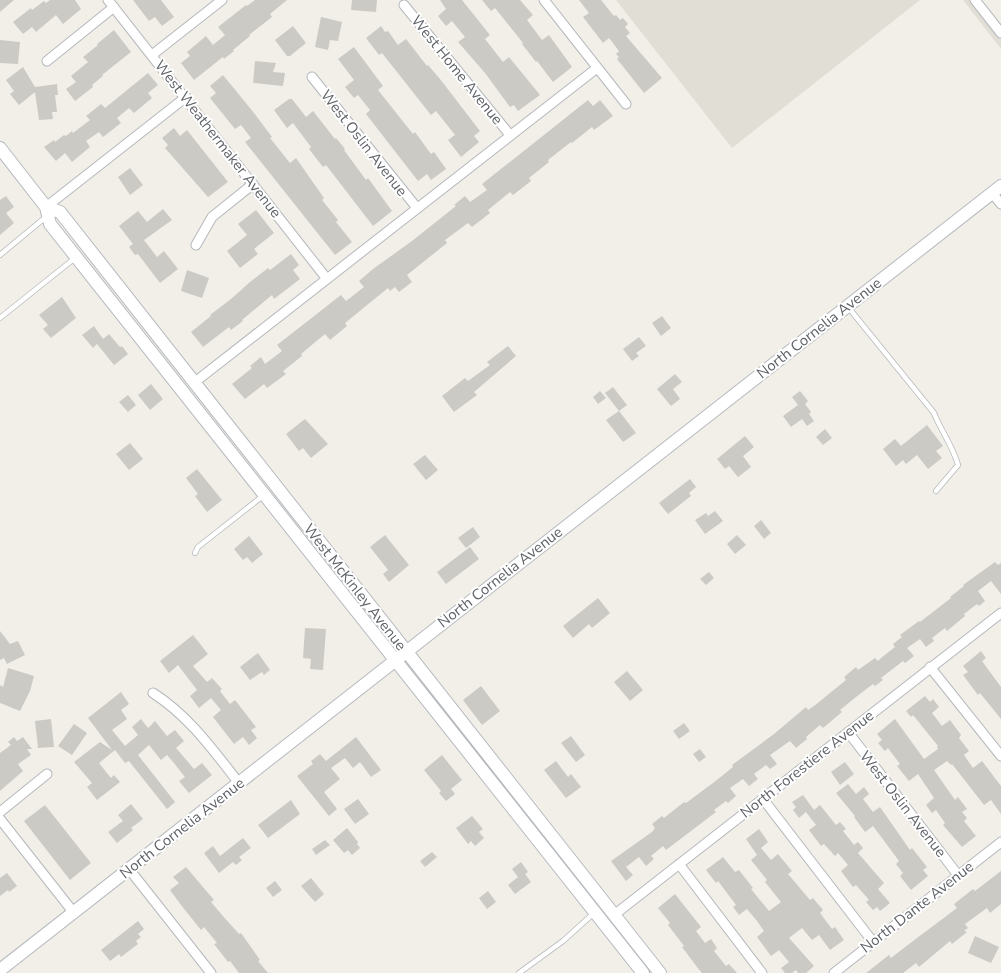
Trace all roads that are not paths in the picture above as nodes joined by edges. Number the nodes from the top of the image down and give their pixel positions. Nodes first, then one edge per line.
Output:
1 (222, 0) edge
2 (544, 0) edge
3 (975, 0) edge
4 (111, 4) edge
5 (404, 5) dead end
6 (1001, 33) edge
7 (152, 54) junction
8 (47, 61) dead end
9 (597, 68) junction
10 (312, 77) dead end
11 (186, 97) junction
12 (626, 104) dead end
13 (510, 135) junction
14 (0, 148) edge
15 (253, 184) junction
16 (997, 189) edge
17 (1001, 204) edge
18 (417, 208) junction
19 (47, 211) junction
20 (196, 245) dead end
21 (0, 254) edge
22 (76, 256) junction
23 (327, 278) junction
24 (847, 306) junction
25 (0, 318) edge
26 (194, 382) junction
27 (936, 491) dead end
28 (265, 494) junction
29 (195, 553) dead end
30 (1001, 613) edge
31 (401, 656) junction
32 (930, 667) junction
33 (153, 693) dead end
34 (848, 732) junction
35 (1001, 756) edge
36 (47, 774) dead end
37 (239, 783) junction
38 (762, 799) junction
39 (0, 812) edge
40 (0, 819) edge
41 (1001, 842) edge
42 (678, 864) junction
43 (129, 869) junction
44 (958, 875) junction
45 (595, 912) junction
46 (74, 913) junction
47 (614, 915) junction
48 (873, 942) junction
49 (0, 970) edge
50 (211, 973) edge
51 (519, 973) edge
52 (643, 973) edge
53 (660, 973) edge
54 (762, 973) edge
55 (834, 973) edge

1 - 7 street
2 - 9 street
3 - 6 street
4 - 7 street, West Weathermaker Avenue
4 - 8 street
5 - 13 street, West Home Avenue
7 - 11 street, West Weathermaker Avenue
9 - 12 street
9 - 13 street
10 - 18 street, West Oslin Avenue
11 - 15 street, West Weathermaker Avenue
11 - 19 street
13 - 18 street
14 - 19 main road, West McKinley Avenue
15 - 20 street
15 - 23 street, West Weathermaker Avenue
16 - 17 street
16 - 24 main road, North Cornelia Avenue
18 - 23 street
19 - 21 lane
19 - 22 main road, West McKinley Avenue
19 - 26 main road, West McKinley Avenue
22 - 25 lane
22 - 28 main road, West McKinley Avenue
23 - 26 street
24 - 27 lane
24 - 31 main road, North Cornelia Avenue
26 - 31 main road, West McKinley Avenue
28 - 29 lane
28 - 31 main road, West McKinley Avenue
30 - 32 street, North Forestiere Avenue
31 - 37 main road, North Cornelia Avenue
31 - 45 main road, West McKinley Avenue
31 - 47 main road, West McKinley Avenue
32 - 34 street, North Forestiere Avenue
32 - 35 street
33 - 37 street
34 - 38 street, North Forestiere Avenue
34 - 44 street, West Oslin Avenue
36 - 39 street
37 - 43 main road, North Cornelia Avenue
38 - 42 street, North Forestiere Avenue
38 - 48 street
40 - 46 street
41 - 44 street, North Dante Avenue
42 - 47 street, North Forestiere Avenue
42 - 54 street
43 - 46 main road, North Cornelia Avenue
43 - 50 street
44 - 48 street, North Dante Avenue
45 - 51 lane
45 - 52 main road, West McKinley Avenue
46 - 49 main road, North Cornelia Avenue
47 - 53 main road, West McKinley Avenue
48 - 55 street, North Dante Avenue

